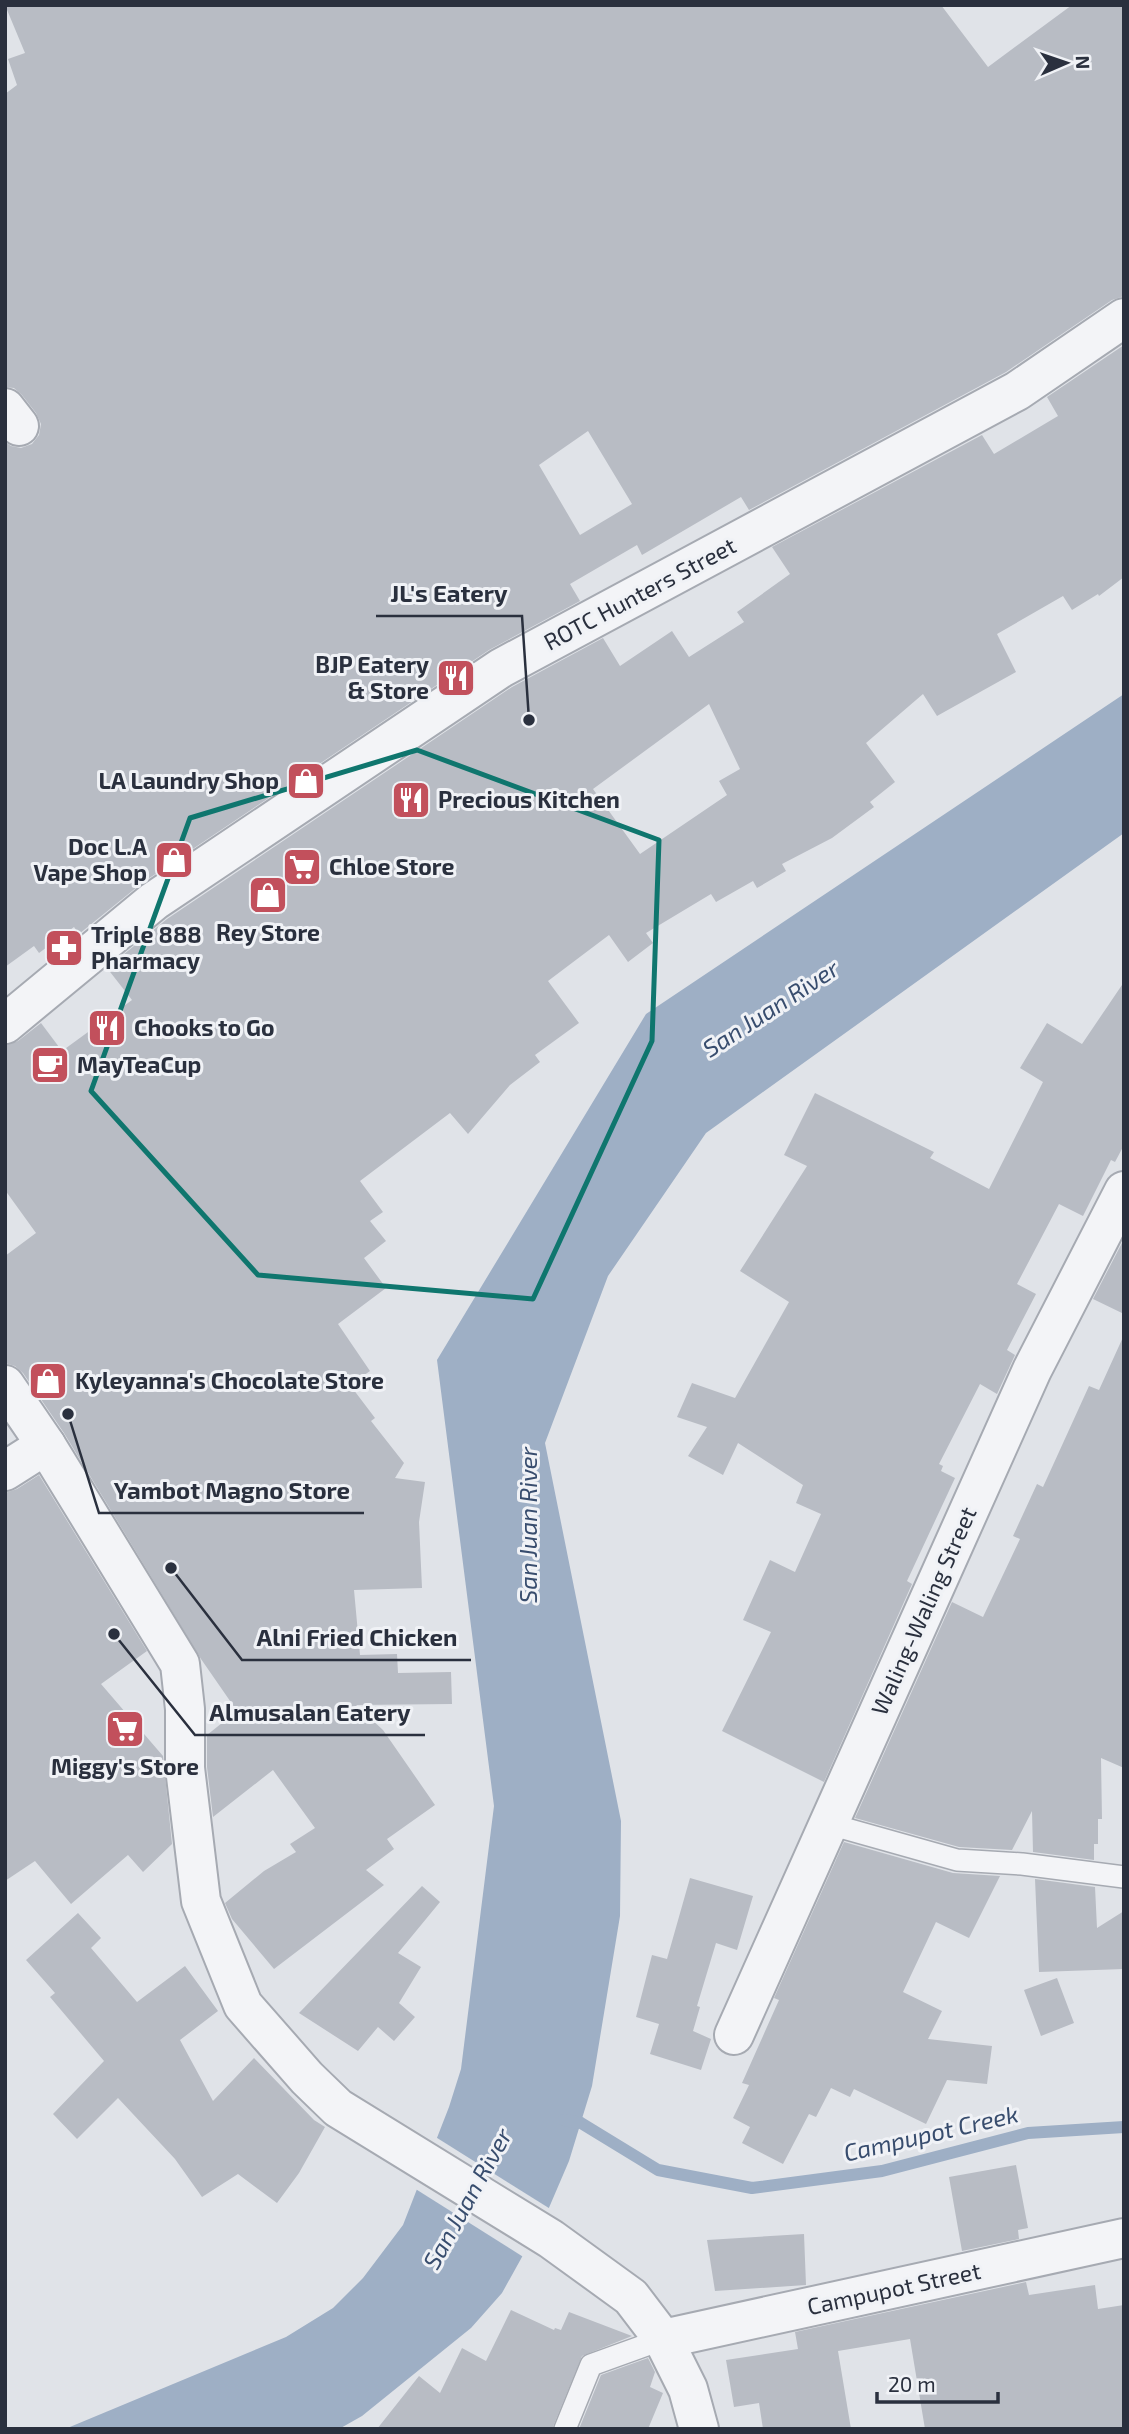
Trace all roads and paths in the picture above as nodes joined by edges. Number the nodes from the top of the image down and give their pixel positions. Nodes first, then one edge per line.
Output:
1 (1124, 318) edge
2 (5, 1024) edge
3 (1124, 1191) edge
4 (1113, 1235) edge
5 (5, 1385) edge
6 (46, 1445) junction
7 (5, 1471) edge
8 (829, 1824) junction
9 (1124, 1877) edge
10 (734, 2035) dead end
11 (1124, 2238) edge
12 (663, 2339) junction
13 (565, 2429) edge
14 (699, 2429) edge

1 - 2 street, ROTC Hunters Street
3 - 4 street, Waling-Waling Street
4 - 8 street, Waling-Waling Street
5 - 6 street
6 - 7 street
6 - 12 street
8 - 9 lane
8 - 10 street, Waling-Waling Street
11 - 12 street, Campupot Street
12 - 13 lane
12 - 14 street

